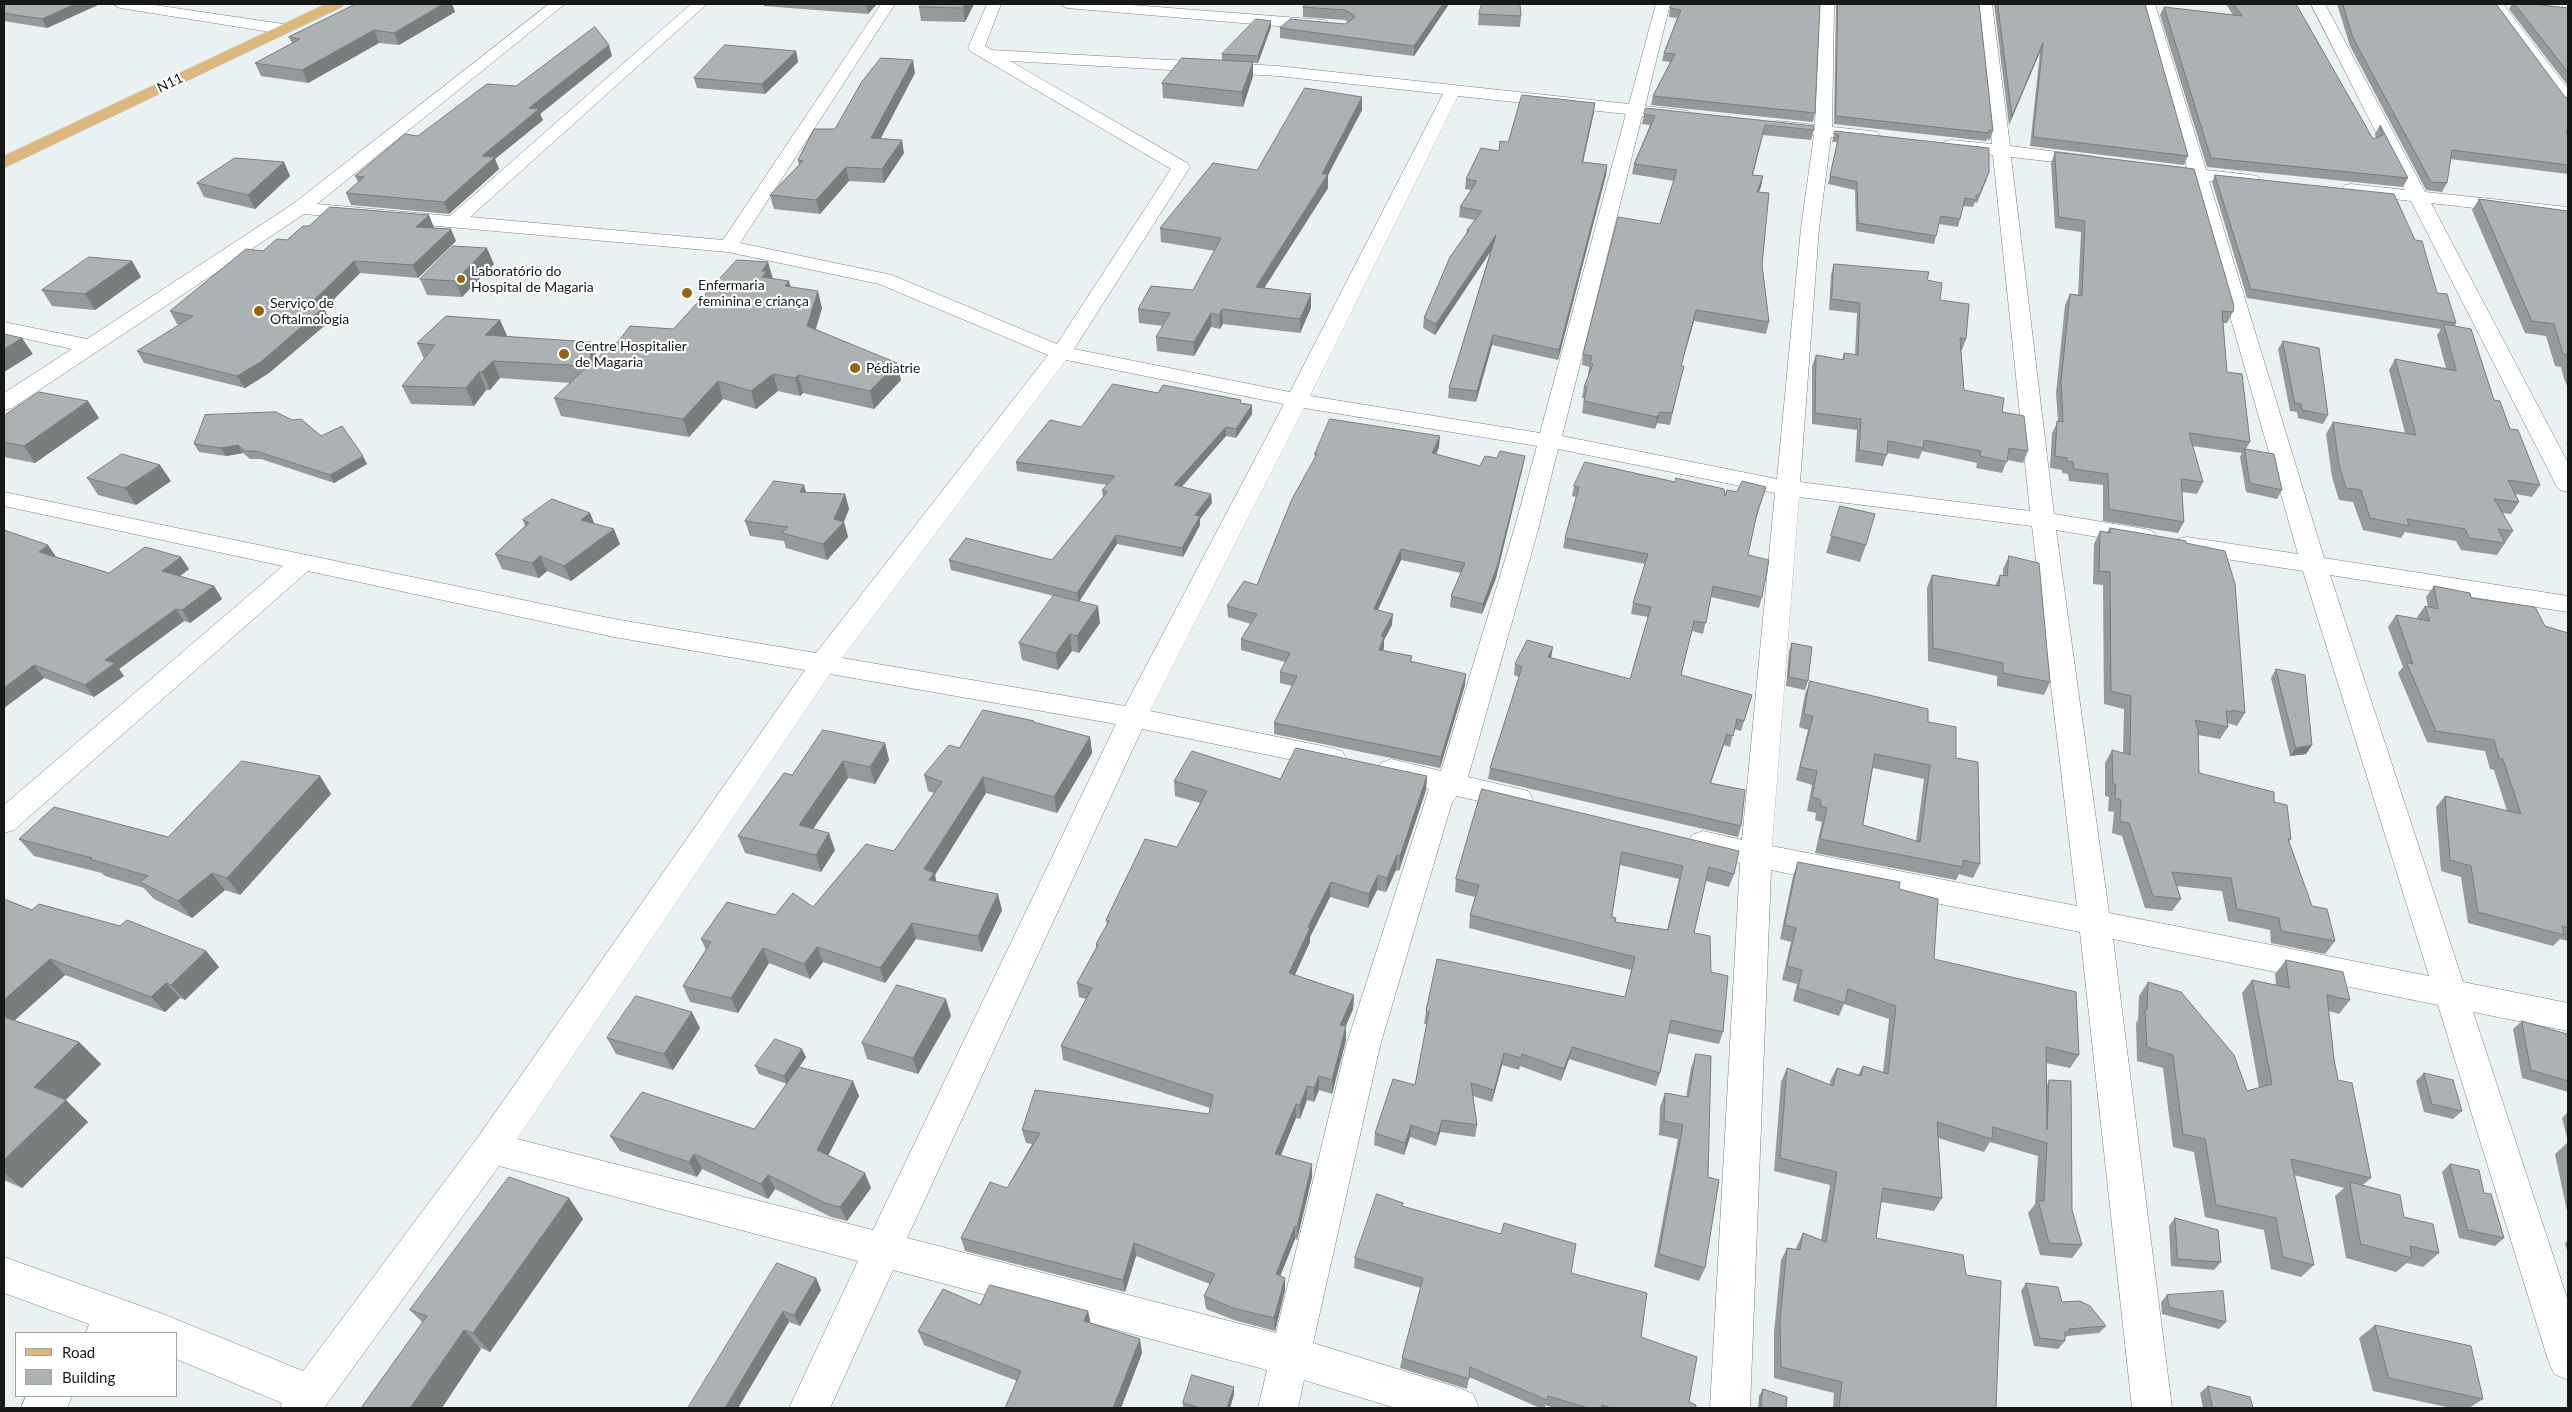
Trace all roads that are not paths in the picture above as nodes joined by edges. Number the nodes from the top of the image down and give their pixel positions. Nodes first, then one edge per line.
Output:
1 (120, 4) edge
2 (337, 4) edge
3 (558, 4) edge
4 (700, 4) edge
5 (888, 4) edge
6 (994, 4) edge
7 (1067, 4) edge
8 (1663, 4) edge
9 (1827, 4) edge
10 (1985, 4) edge
11 (2148, 4) edge
12 (2318, 4) edge
13 (2495, 4) edge
14 (1335, 26) edge
15 (283, 30) junction
16 (988, 55) junction
17 (1454, 90) junction
18 (2568, 100) edge
19 (1635, 109) junction
20 (1694, 116) edge
21 (1764, 124) edge
22 (1823, 131) junction
23 (1889, 138) edge
24 (1937, 143) edge
25 (2003, 150) junction
26 (4, 163) edge
27 (2110, 164) edge
28 (2140, 167) edge
29 (2198, 174) junction
30 (2266, 181) edge
31 (2333, 188) edge
32 (2420, 196) junction
33 (300, 208) junction
34 (2568, 214) edge
35 (454, 222) junction
36 (728, 246) junction
37 (4, 328) edge
38 (90, 346) junction
39 (1061, 353) junction
40 (1297, 400) junction
41 (4, 403) edge
42 (1550, 441) junction
43 (2568, 486) edge
44 (1788, 488) junction
45 (4, 499) edge
46 (2043, 520) junction
47 (302, 563) junction
48 (2315, 566) junction
49 (2568, 604) edge
50 (824, 662) junction
51 (1133, 717) junction
52 (1452, 783) junction
53 (1547, 806) edge
54 (4, 822) edge
55 (1680, 837) edge
56 (1756, 855) junction
57 (2095, 923) junction
58 (2450, 994) junction
59 (2568, 1017) edge
60 (491, 1148) junction
61 (883, 1249) junction
62 (4, 1275) edge
63 (112, 1325) edge
64 (157, 1332) edge
65 (178, 1340) edge
66 (1290, 1356) junction
67 (2568, 1360) edge
68 (51, 1397) edge
69 (305, 1401) edge
70 (41, 1408) edge
71 (809, 1408) edge
72 (1278, 1408) edge
73 (1459, 1408) edge
74 (1730, 1408) edge
75 (2152, 1408) edge

1 - 15 street
2 - 15 main road, N11
3 - 33 street
4 - 35 street
5 - 36 street
6 - 16 street
7 - 14 street
8 - 19 street
9 - 22 street
10 - 25 street
11 - 29 street
12 - 32 street
13 - 18 street
15 - 26 main road, N11
16 - 17 street
16 - 39 street
17 - 19 street
17 - 40 street
19 - 20 street
19 - 42 street
21 - 22 street
22 - 23 street
22 - 44 street
24 - 25 street
25 - 27 street
25 - 46 street
28 - 29 street
29 - 30 street
29 - 48 street
31 - 32 street
32 - 34 street
32 - 43 street
33 - 35 street
33 - 38 street
35 - 36 street
36 - 39 street
37 - 38 street
38 - 41 street
39 - 40 street
39 - 50 street
40 - 42 street
40 - 51 street
42 - 44 street
42 - 52 street
44 - 46 street
44 - 56 street
45 - 47 street
46 - 48 street
46 - 57 street
47 - 50 street
47 - 54 street
48 - 49 street
48 - 58 street
50 - 51 street
50 - 60 street
51 - 52 street
51 - 61 street
52 - 53 street
52 - 66 street
55 - 56 street
56 - 57 street
56 - 74 street
57 - 58 street
57 - 75 street
58 - 59 street
58 - 67 street
60 - 61 street
60 - 69 street
61 - 66 street
61 - 71 street
62 - 63 street
63 - 64 street
65 - 69 street
66 - 72 street
66 - 73 street
68 - 70 street

